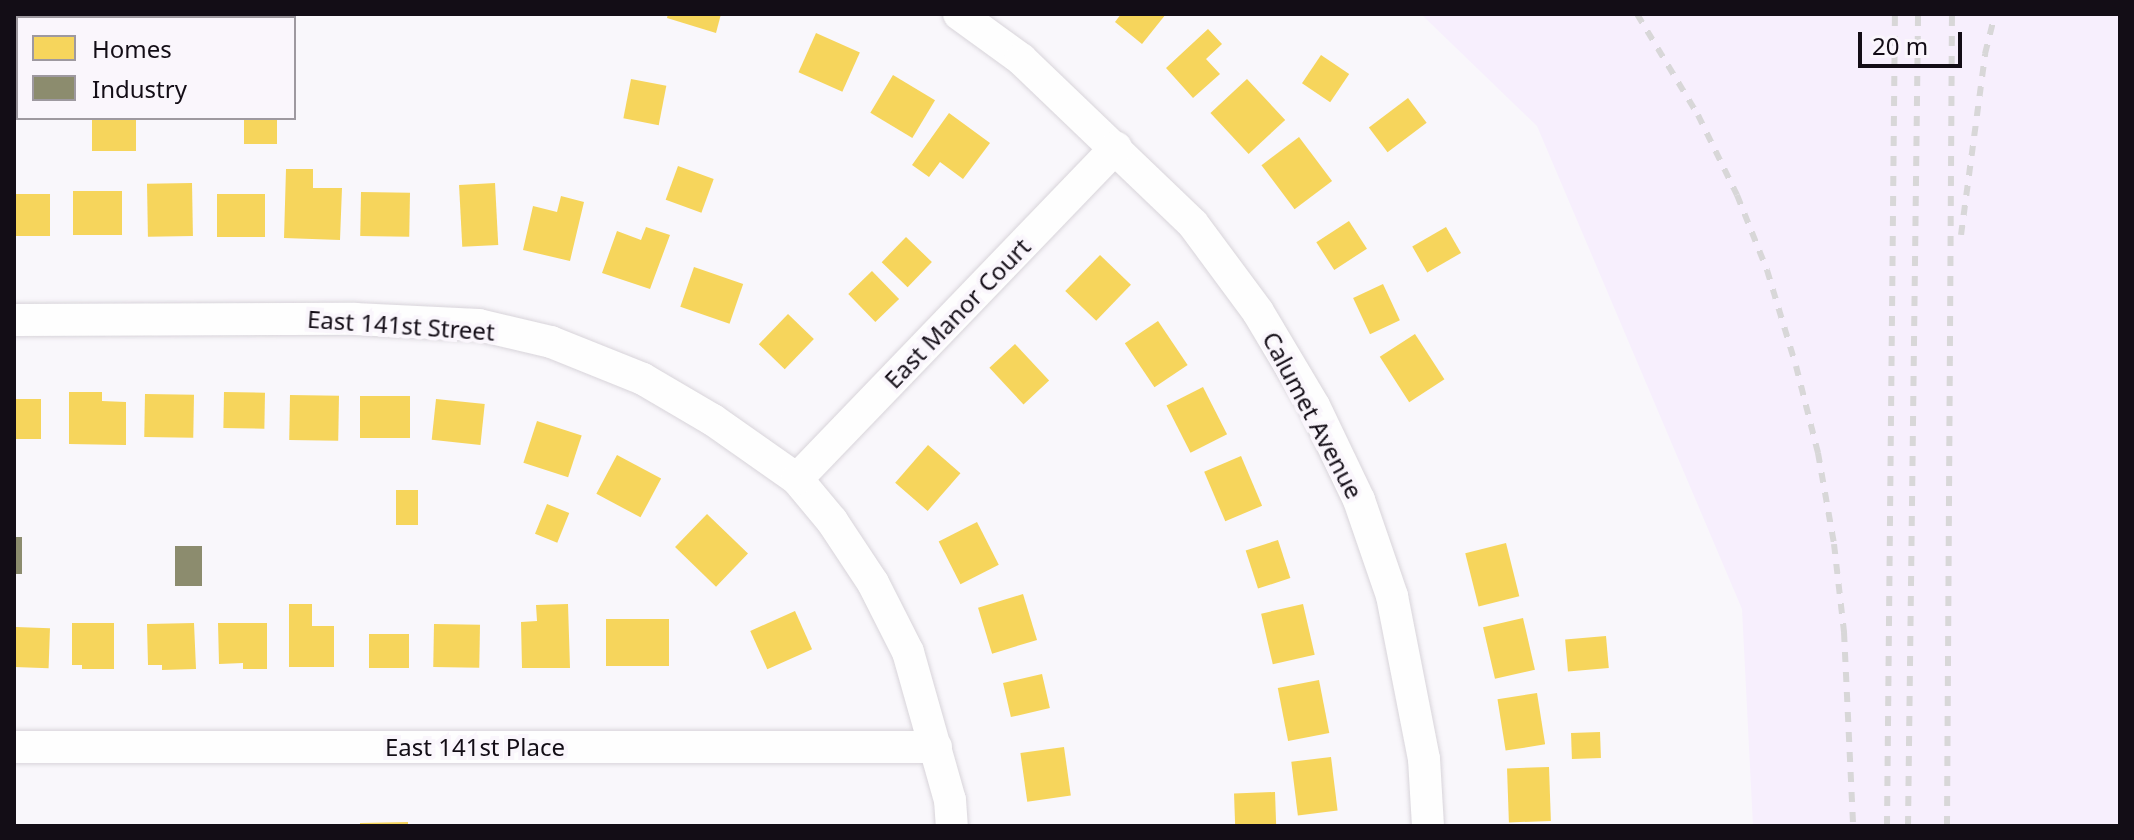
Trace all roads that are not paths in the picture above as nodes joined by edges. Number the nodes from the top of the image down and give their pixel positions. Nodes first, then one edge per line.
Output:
1 (959, 14) edge
2 (1116, 147) junction
3 (14, 320) edge
4 (797, 479) junction
5 (14, 747) edge
6 (936, 747) junction
7 (952, 826) edge
8 (1428, 826) edge

1 - 2 street, Calumet Avenue
2 - 4 street, East Manor Court
2 - 8 street, Calumet Avenue
3 - 4 street, East 141st Street
4 - 6 street, East 141st Street
5 - 6 street, East 141st Place
6 - 7 street, East 141st Street

